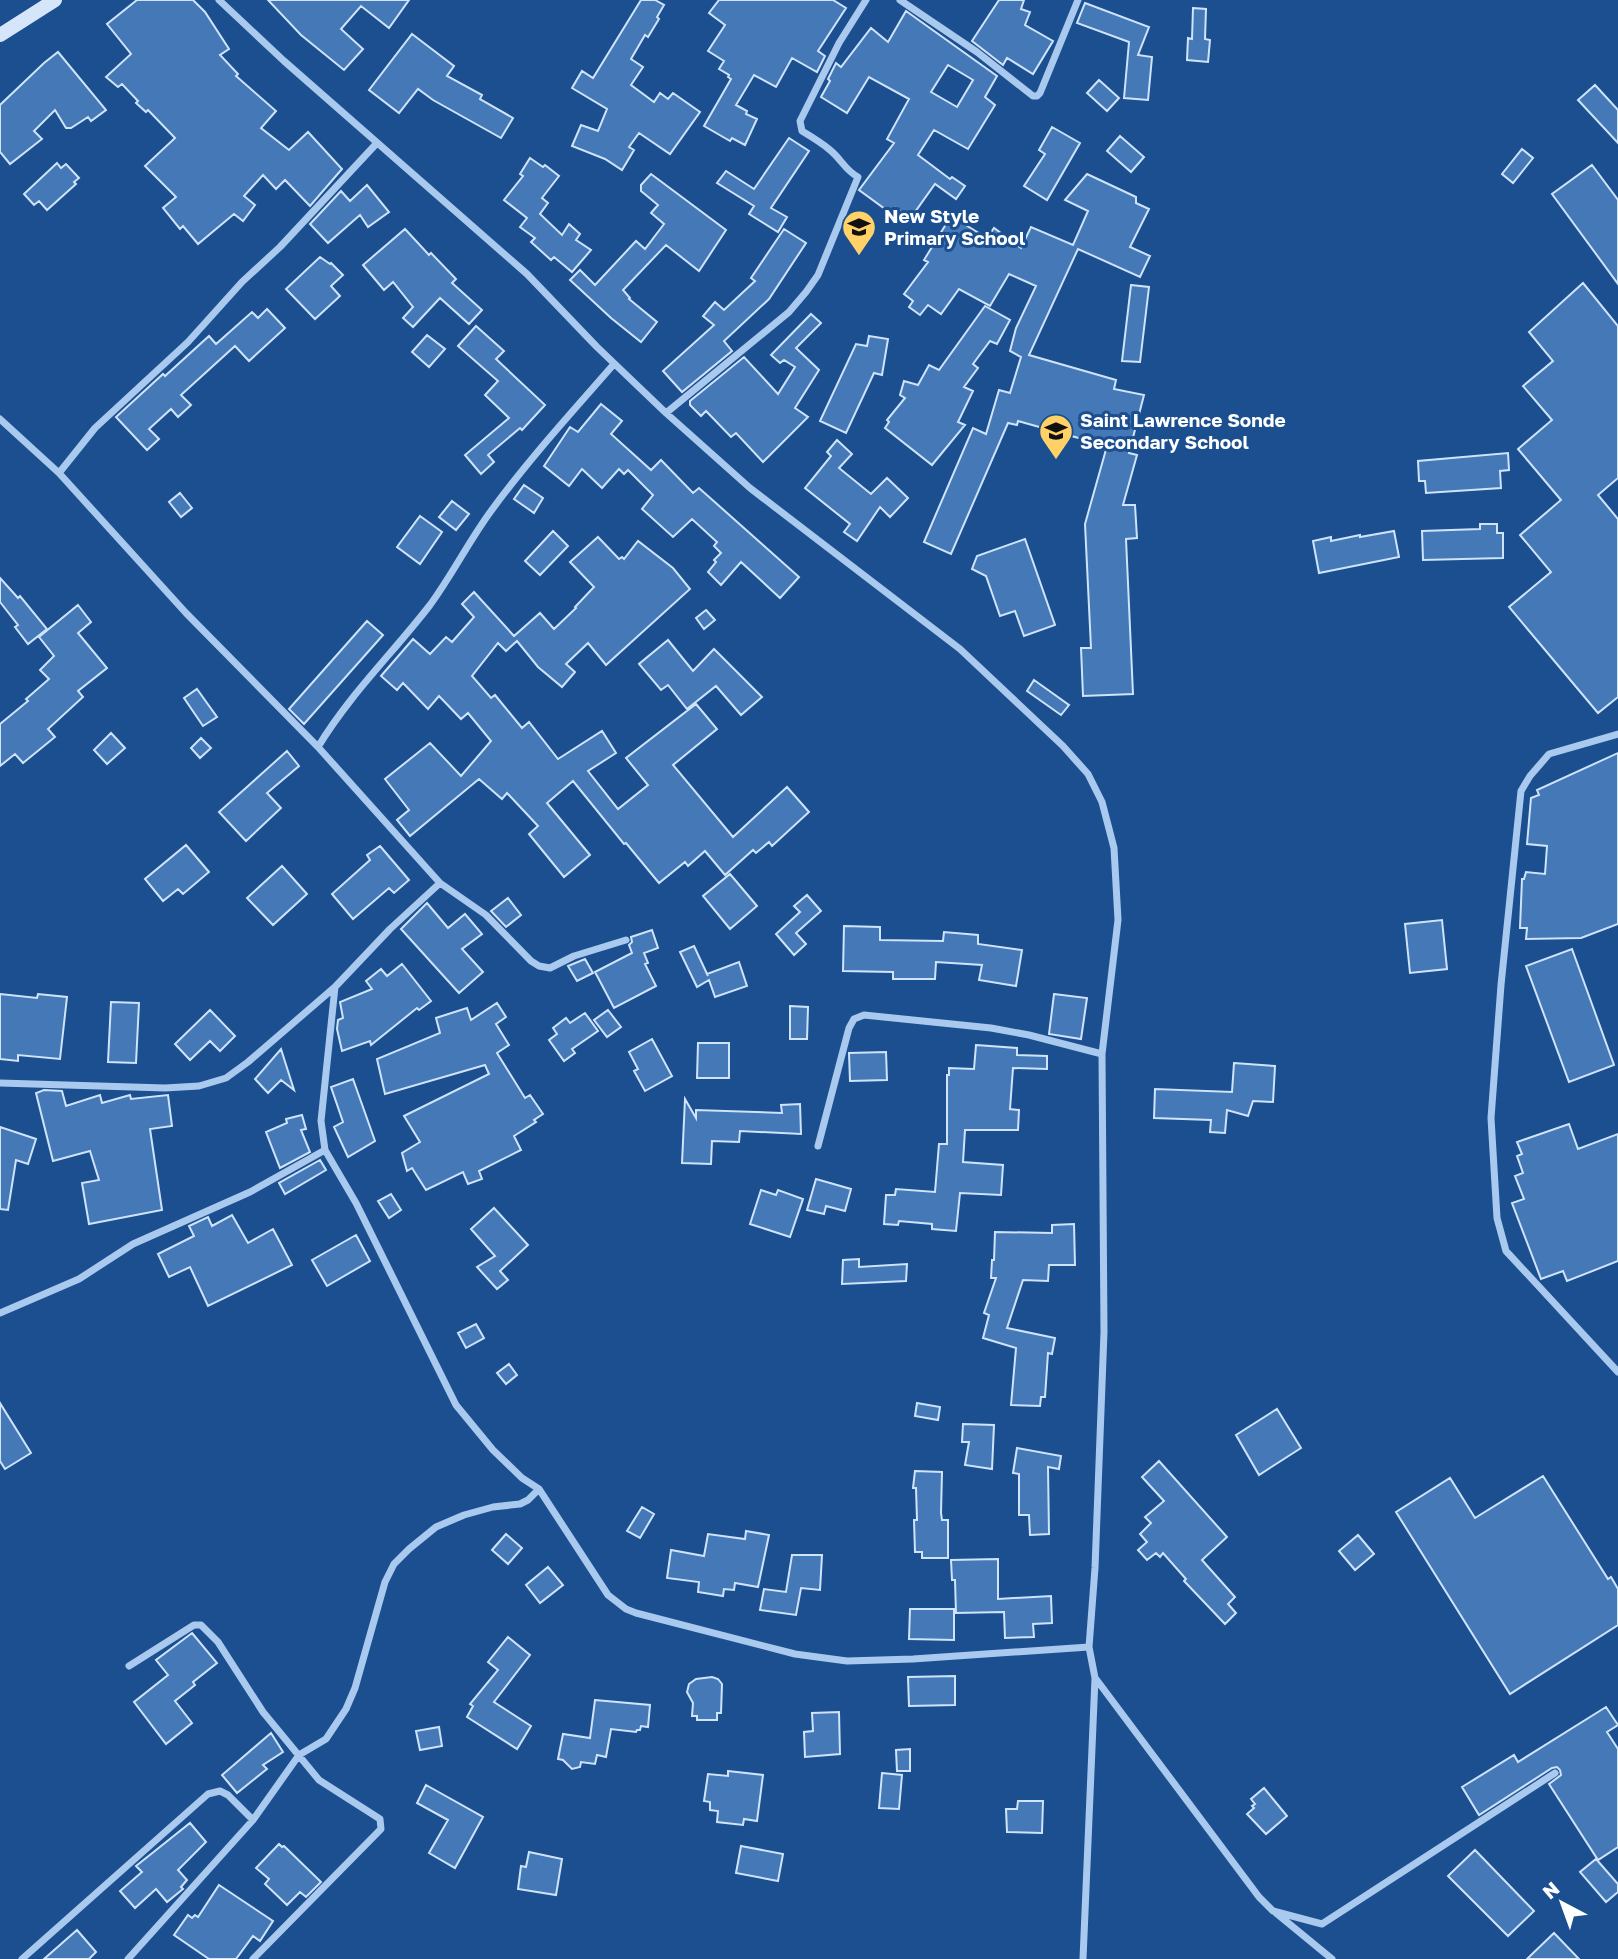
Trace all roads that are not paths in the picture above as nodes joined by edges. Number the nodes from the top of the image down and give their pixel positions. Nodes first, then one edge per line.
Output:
1 (55, 0) edge
2 (219, 0) edge
3 (866, 0) edge
4 (901, 0) edge
5 (1078, 0) edge
6 (0, 35) edge
7 (377, 143) junction
8 (614, 364) junction
9 (666, 413) junction
10 (0, 419) edge
11 (59, 473) junction
12 (1618, 734) edge
13 (318, 747) junction
14 (440, 883) junction
15 (626, 940) dead end
16 (335, 987) junction
17 (1102, 1054) junction
18 (0, 1083) edge
19 (818, 1146) dead end
20 (325, 1150) junction
21 (0, 1313) edge
22 (1618, 1372) edge
23 (540, 1489) junction
24 (1089, 1647) junction
25 (129, 1666) dead end
26 (1095, 1678) junction
27 (299, 1755) junction
28 (1555, 1773) dead end
29 (253, 1820) junction
30 (1273, 1911) junction
31 (22, 1959) edge
32 (128, 1959) edge
33 (253, 1959) edge
34 (1083, 1959) edge
35 (1332, 1959) edge

1 - 6 main road
2 - 7 street
3 - 9 street
4 - 5 street
7 - 8 street
7 - 11 street
8 - 9 street
8 - 13 street
9 - 17 street
10 - 11 street
11 - 13 street
12 - 22 street
13 - 14 street
14 - 15 street
14 - 16 street
16 - 18 street
16 - 20 street
17 - 19 street
17 - 24 street
20 - 21 street
20 - 23 street
23 - 24 street
23 - 27 street
24 - 26 street
25 - 27 street
26 - 30 street
26 - 34 street
27 - 29 street
27 - 33 street
28 - 30 street
29 - 31 street
29 - 32 street
30 - 35 street

